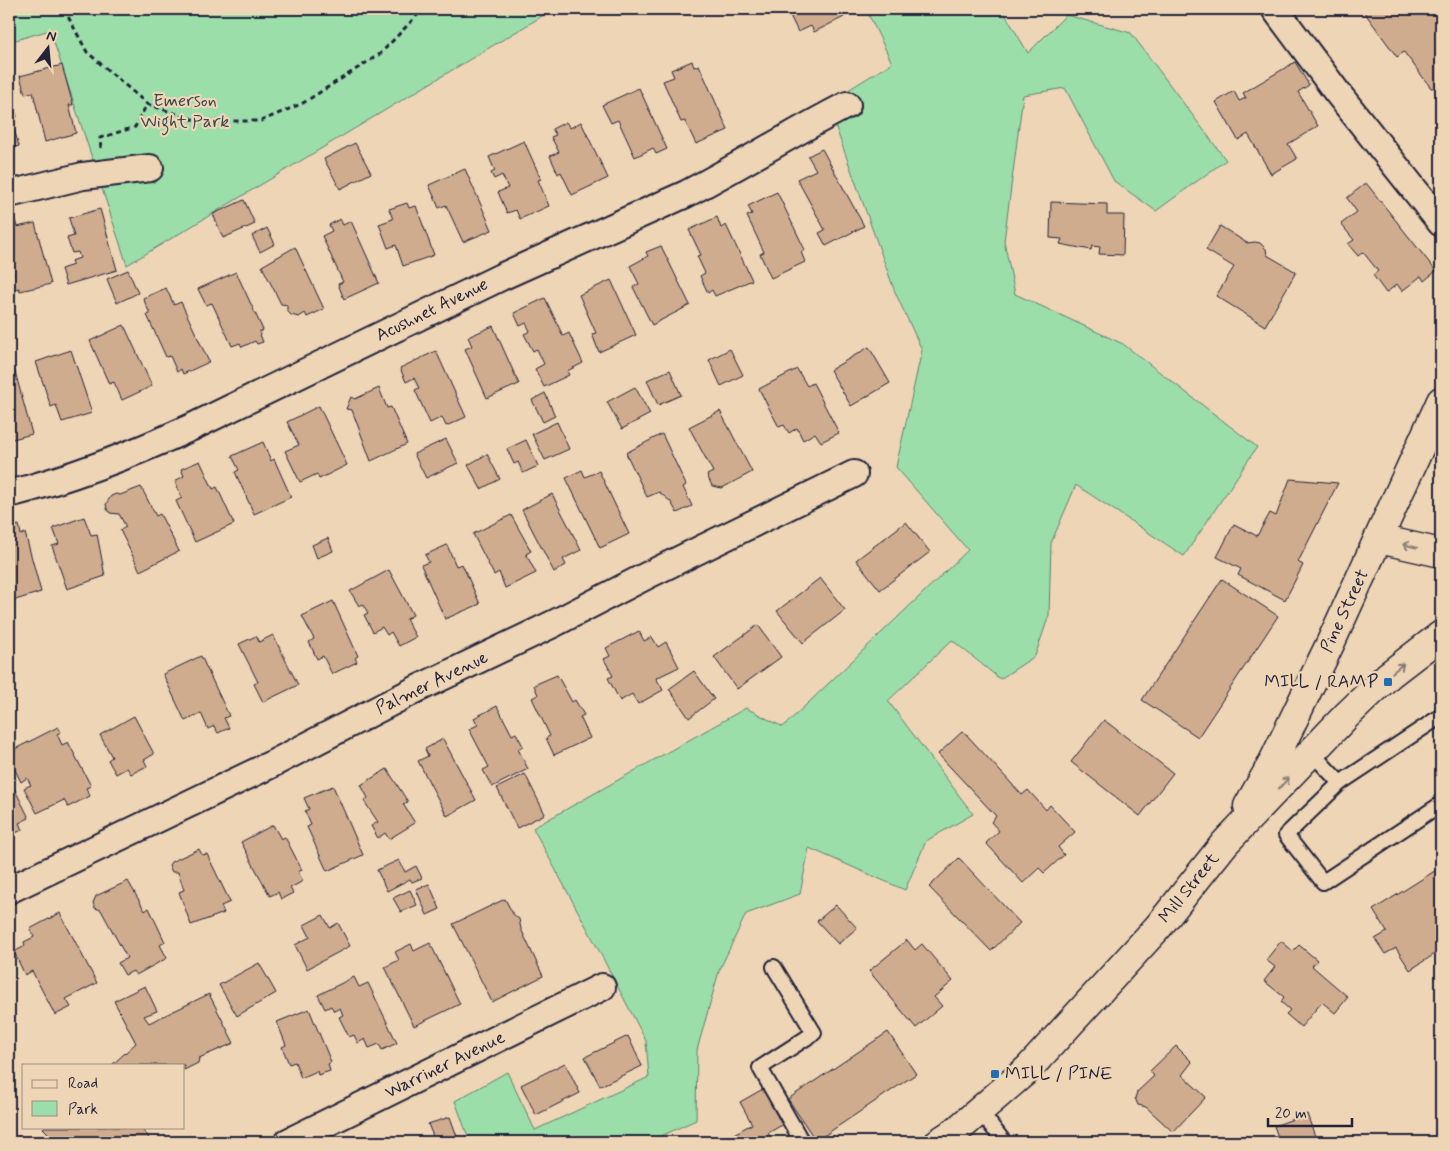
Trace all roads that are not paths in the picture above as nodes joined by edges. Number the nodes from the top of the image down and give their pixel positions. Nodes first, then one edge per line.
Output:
1 (1275, 9) edge
2 (847, 105) dead end
3 (150, 168) dead end
4 (9, 194) edge
5 (1441, 223) edge
6 (1441, 401) edge
7 (854, 474) dead end
8 (9, 494) edge
9 (1379, 539) junction
10 (1441, 553) edge
11 (1439, 641) edge
12 (1441, 716) edge
13 (1312, 752) junction
14 (1340, 783) junction
15 (1441, 804) edge
16 (1225, 843) junction
17 (9, 890) edge
18 (774, 966) dead end
19 (602, 987) dead end
20 (980, 1111) junction
21 (288, 1142) edge
22 (802, 1142) edge
23 (939, 1142) edge
24 (1004, 1142) edge

1 - 5 street
2 - 8 street, Acushnet Avenue
3 - 4 street
6 - 9 street, Pine Street
7 - 17 street, Palmer Avenue
10 -> 9 street
9 - 16 street, Pine Street
13 -> 11 street, Mill Street
12 - 14 lane
13 - 14 lane
16 -> 13 street, Mill Street
14 - 15 lane
16 - 20 street, Mill Street
18 - 22 lane
19 - 21 street, Warriner Avenue
20 - 23 street, Mill Street
20 - 24 lane

